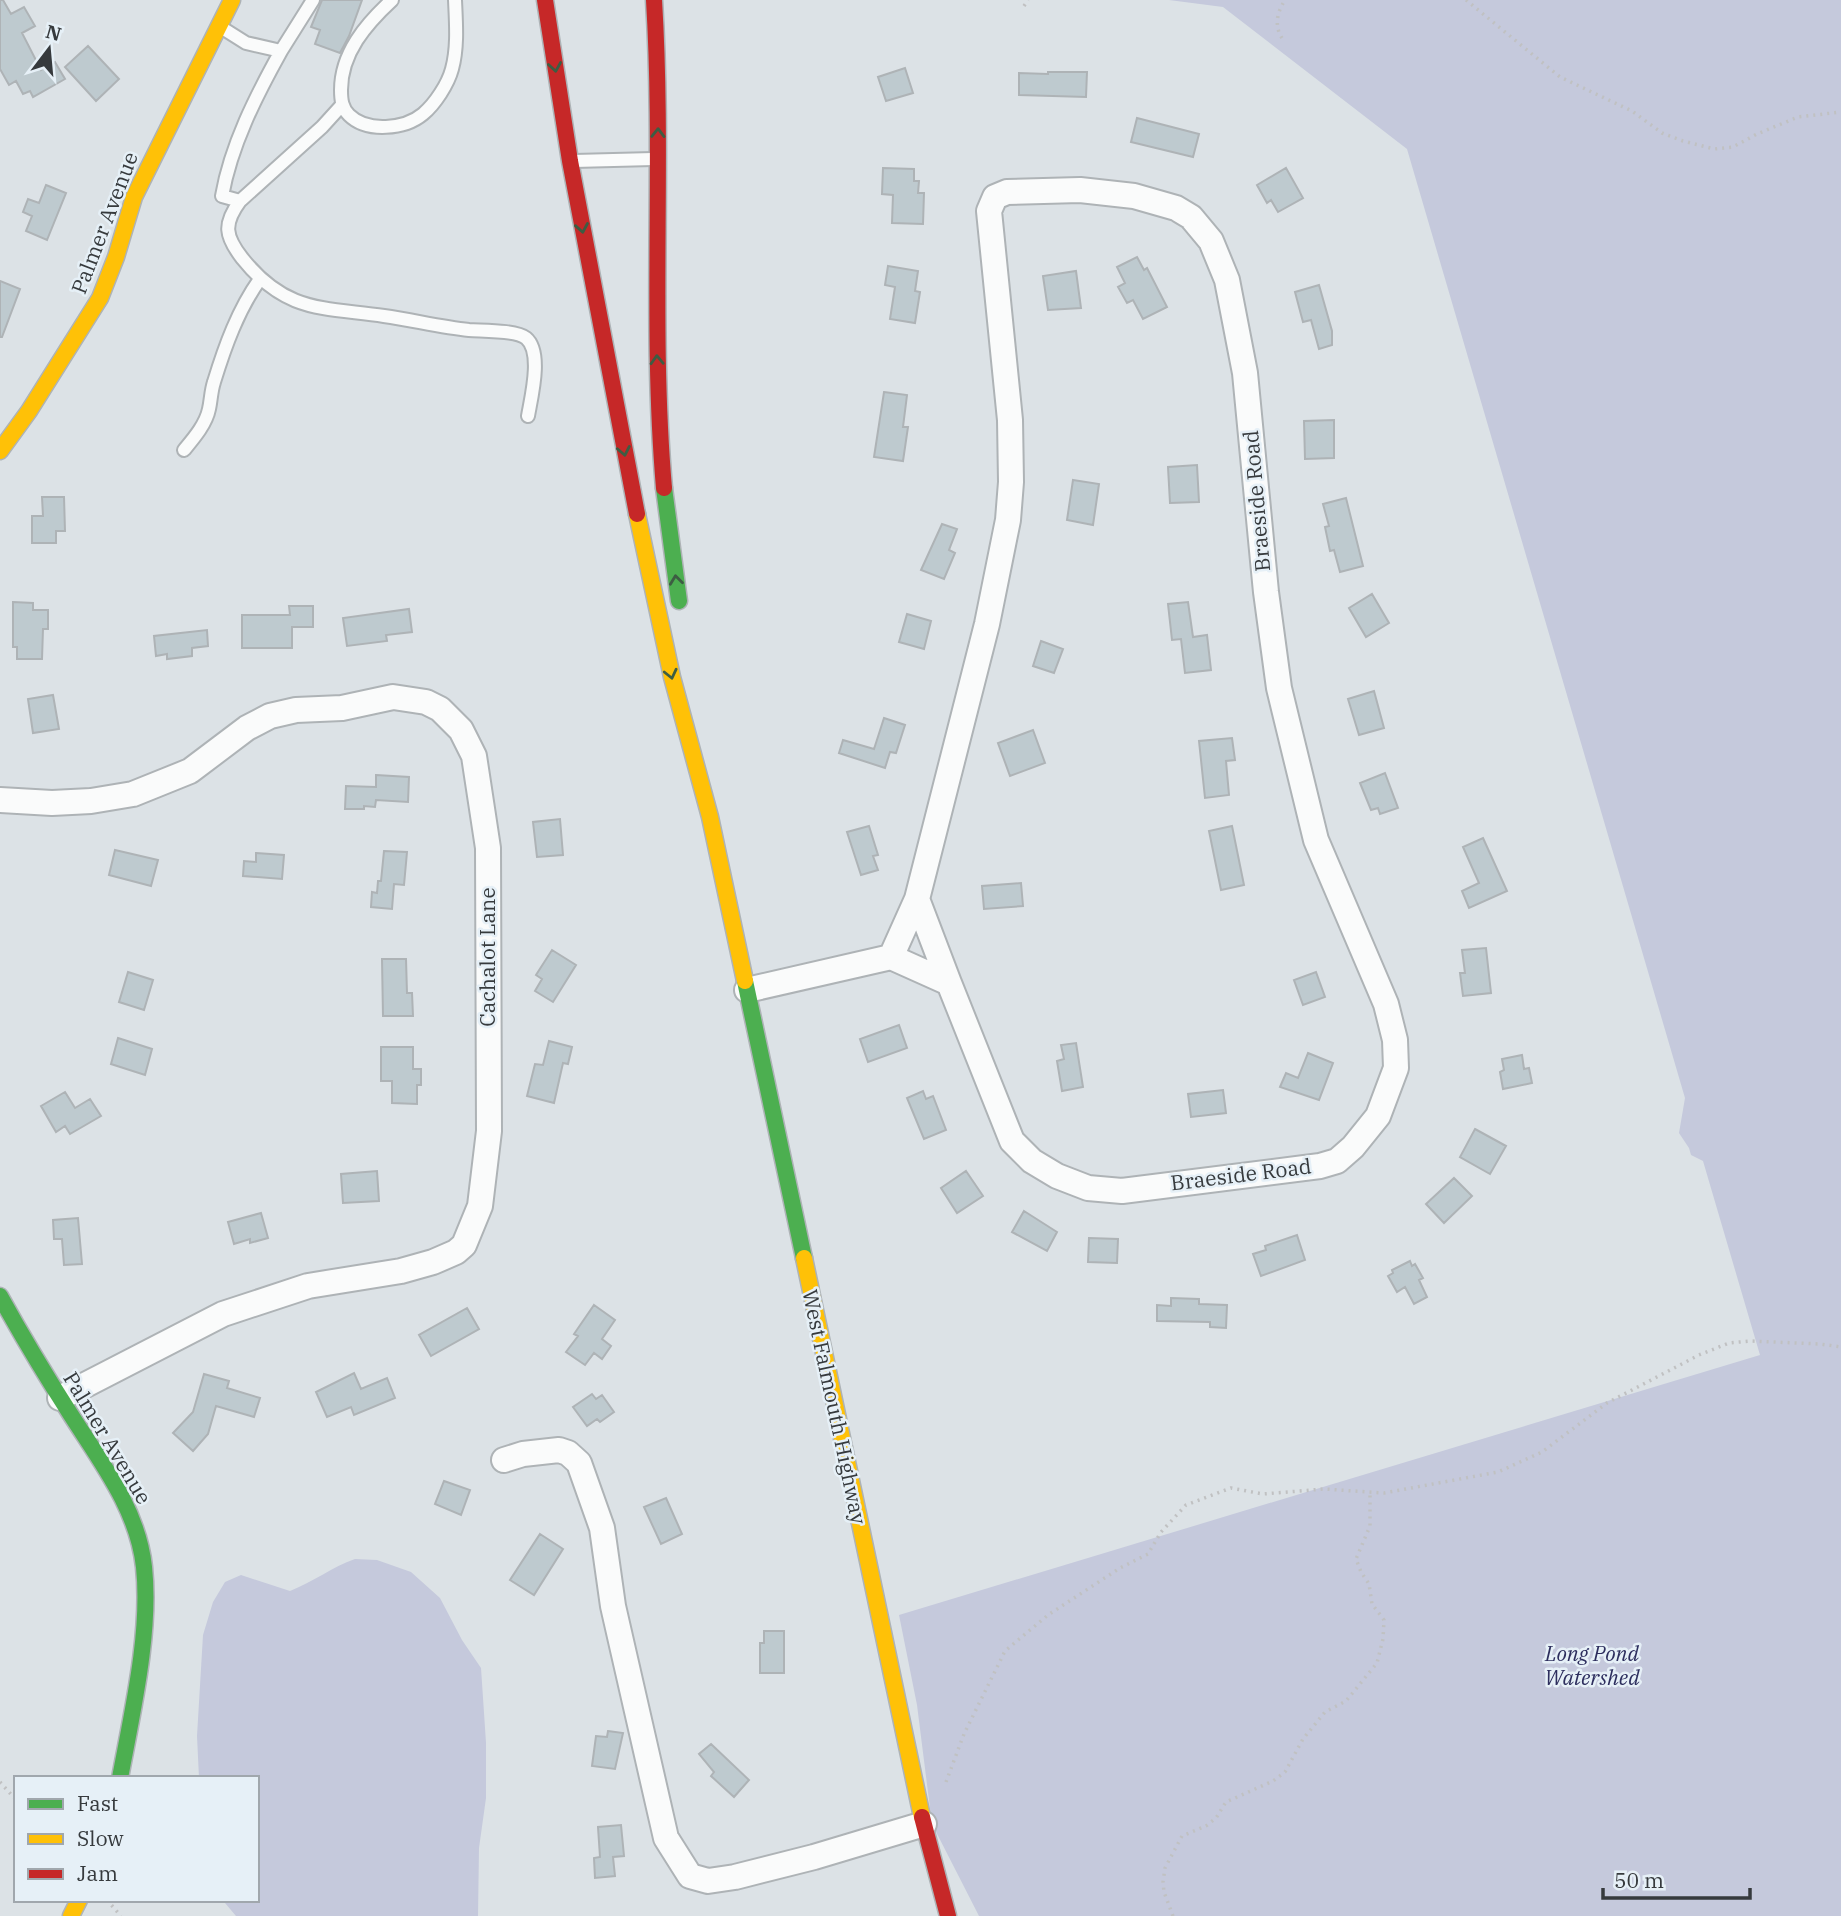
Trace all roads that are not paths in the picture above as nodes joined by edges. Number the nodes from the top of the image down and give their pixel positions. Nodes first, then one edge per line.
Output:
1 (232, 0) edge
2 (313, 0) edge
3 (392, 0) edge
4 (455, 0) edge
5 (545, 0) edge
6 (654, 0) edge
7 (218, 26) junction
8 (281, 51) junction
9 (342, 105) junction
10 (658, 159) junction
11 (570, 161) junction
12 (240, 201) junction
13 (260, 279) junction
14 (528, 416) dead end
15 (0, 450) edge
16 (184, 450) dead end
17 (681, 617) dead end
18 (693, 695) dead end
19 (0, 800) edge
20 (710, 817) junction
21 (917, 899) junction
22 (891, 957) junction
23 (949, 983) junction
24 (747, 990) junction
25 (0, 1296) edge
26 (60, 1398) junction
27 (504, 1460) dead end
28 (120, 1776) edge
29 (924, 1824) junction
30 (948, 1916) edge

1 - 7 main road, Palmer Avenue
2 - 8 lane
3 - 9 lane
4 - 9 lane
5 -> 11 main road
10 -> 6 main road
7 - 8 lane
7 - 15 main road, Palmer Avenue
8 - 12 lane
9 - 12 lane
10 - 11 lane
17 -> 10 main road
11 -> 20 main road
12 - 13 lane
13 - 14 lane
13 - 16 lane
18 - 20 main road
19 - 26 street, Cachalot Lane
20 - 24 main road, West Falmouth Highway
21 - 22 street, Braeside Road
21 - 23 street, Braeside Road
21 - 23 street, Braeside Road
22 - 23 street
22 - 24 street
24 - 29 main road, West Falmouth Highway
25 - 26 main road, Palmer Avenue
26 - 28 main road, Palmer Avenue
27 - 29 street
29 - 30 main road, West Falmouth Highway

